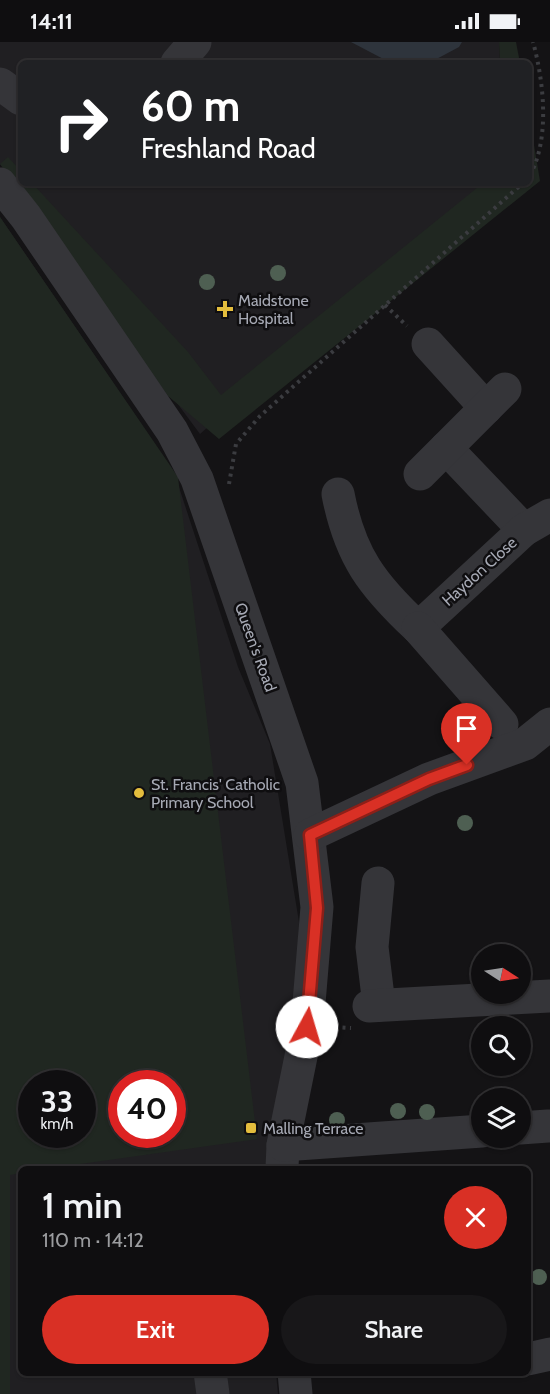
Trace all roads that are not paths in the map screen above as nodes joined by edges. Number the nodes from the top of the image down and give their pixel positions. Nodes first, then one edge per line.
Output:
1 (195, 42) edge
2 (180, 60) edge
3 (0, 84) edge
4 (18, 97) edge
5 (0, 184) edge
6 (428, 344) dead end
7 (446, 448) junction
8 (420, 474) dead end
9 (338, 494) dead end
10 (537, 522) edge
11 (426, 620) junction
12 (502, 724) dead end
13 (550, 724) edge
14 (310, 835) junction
15 (378, 883) dead end
16 (550, 996) edge
17 (471, 1132) edge
18 (282, 1157) edge
19 (550, 1354) edge
20 (531, 1358) edge
21 (211, 1376) edge
22 (294, 1376) edge
23 (213, 1394) edge
24 (296, 1394) edge

1 - 2 street
3 - 4 street
5 - 14 street, Queen's Road
6 - 7 street
7 - 8 street
7 - 10 street, Haydon Close
9 - 11 street
10 - 11 street, Haydon Close
11 - 12 street
13 - 14 street
14 - 18 street, Queen's Road
15 - 16 street
17 - 18 street
19 - 20 street
21 - 23 street
22 - 24 street

